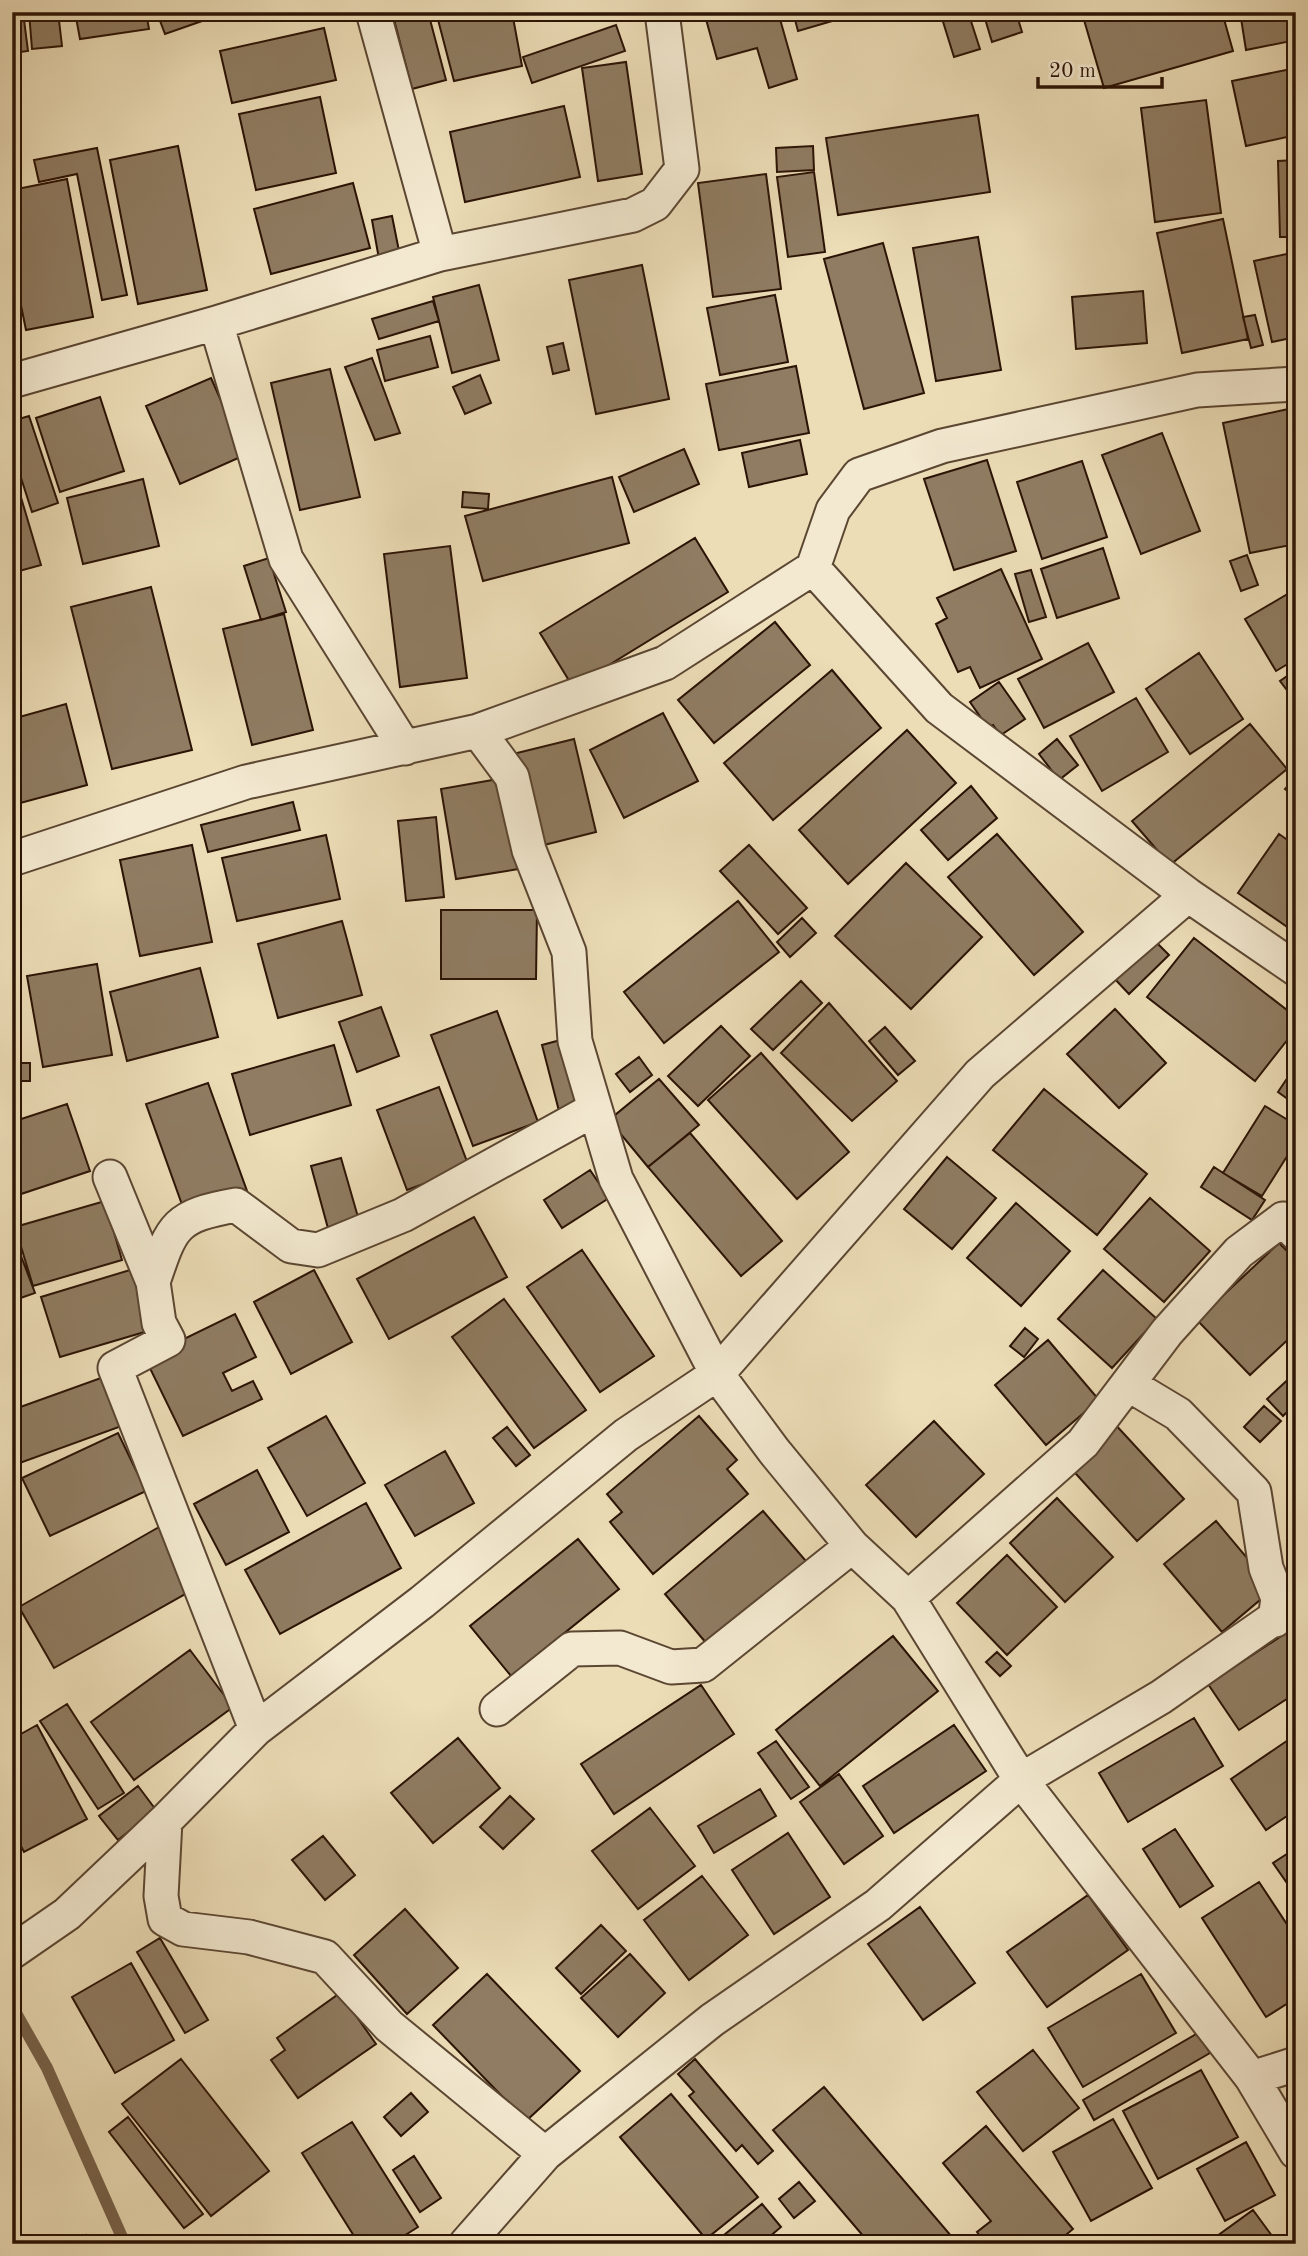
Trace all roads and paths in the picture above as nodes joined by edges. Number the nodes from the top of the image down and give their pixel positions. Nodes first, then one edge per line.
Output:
1 (373, 12) edge
2 (662, 12) edge
3 (440, 254) junction
4 (216, 323) junction
5 (12, 381) edge
6 (1296, 384) edge
7 (813, 568) junction
8 (478, 731) junction
9 (405, 747) junction
10 (12, 859) edge
11 (1188, 895) junction
12 (1296, 969) edge
13 (595, 1109) junction
14 (110, 1177) dead end
15 (1296, 1233) edge
16 (153, 1282) junction
17 (717, 1374) junction
18 (1128, 1384) junction
19 (852, 1546) junction
20 (908, 1598) junction
21 (1285, 1612) edge
22 (498, 1709) dead end
23 (256, 1729) junction
24 (1021, 1780) junction
25 (165, 1821) junction
26 (12, 1952) edge
27 (1296, 2064) edge
28 (1252, 2078) junction
29 (1296, 2152) edge
30 (545, 2154) junction
31 (466, 2244) edge

1 - 3 street
2 - 3 street
3 - 4 street
4 - 5 street
4 - 9 street
6 - 7 street
7 - 8 street
7 - 11 street
8 - 9 street
8 - 13 street
9 - 10 street
11 - 12 street
11 - 17 street
13 - 16 street
13 - 17 street
14 - 16 street
15 - 18 street
16 - 23 street
17 - 19 street
17 - 23 street
18 - 20 street
18 - 21 street
19 - 20 street
19 - 22 street
20 - 24 street
21 - 24 street
23 - 25 street
24 - 28 street
24 - 30 street
25 - 26 street
25 - 30 street
27 - 28 street
28 - 29 street
30 - 31 street

